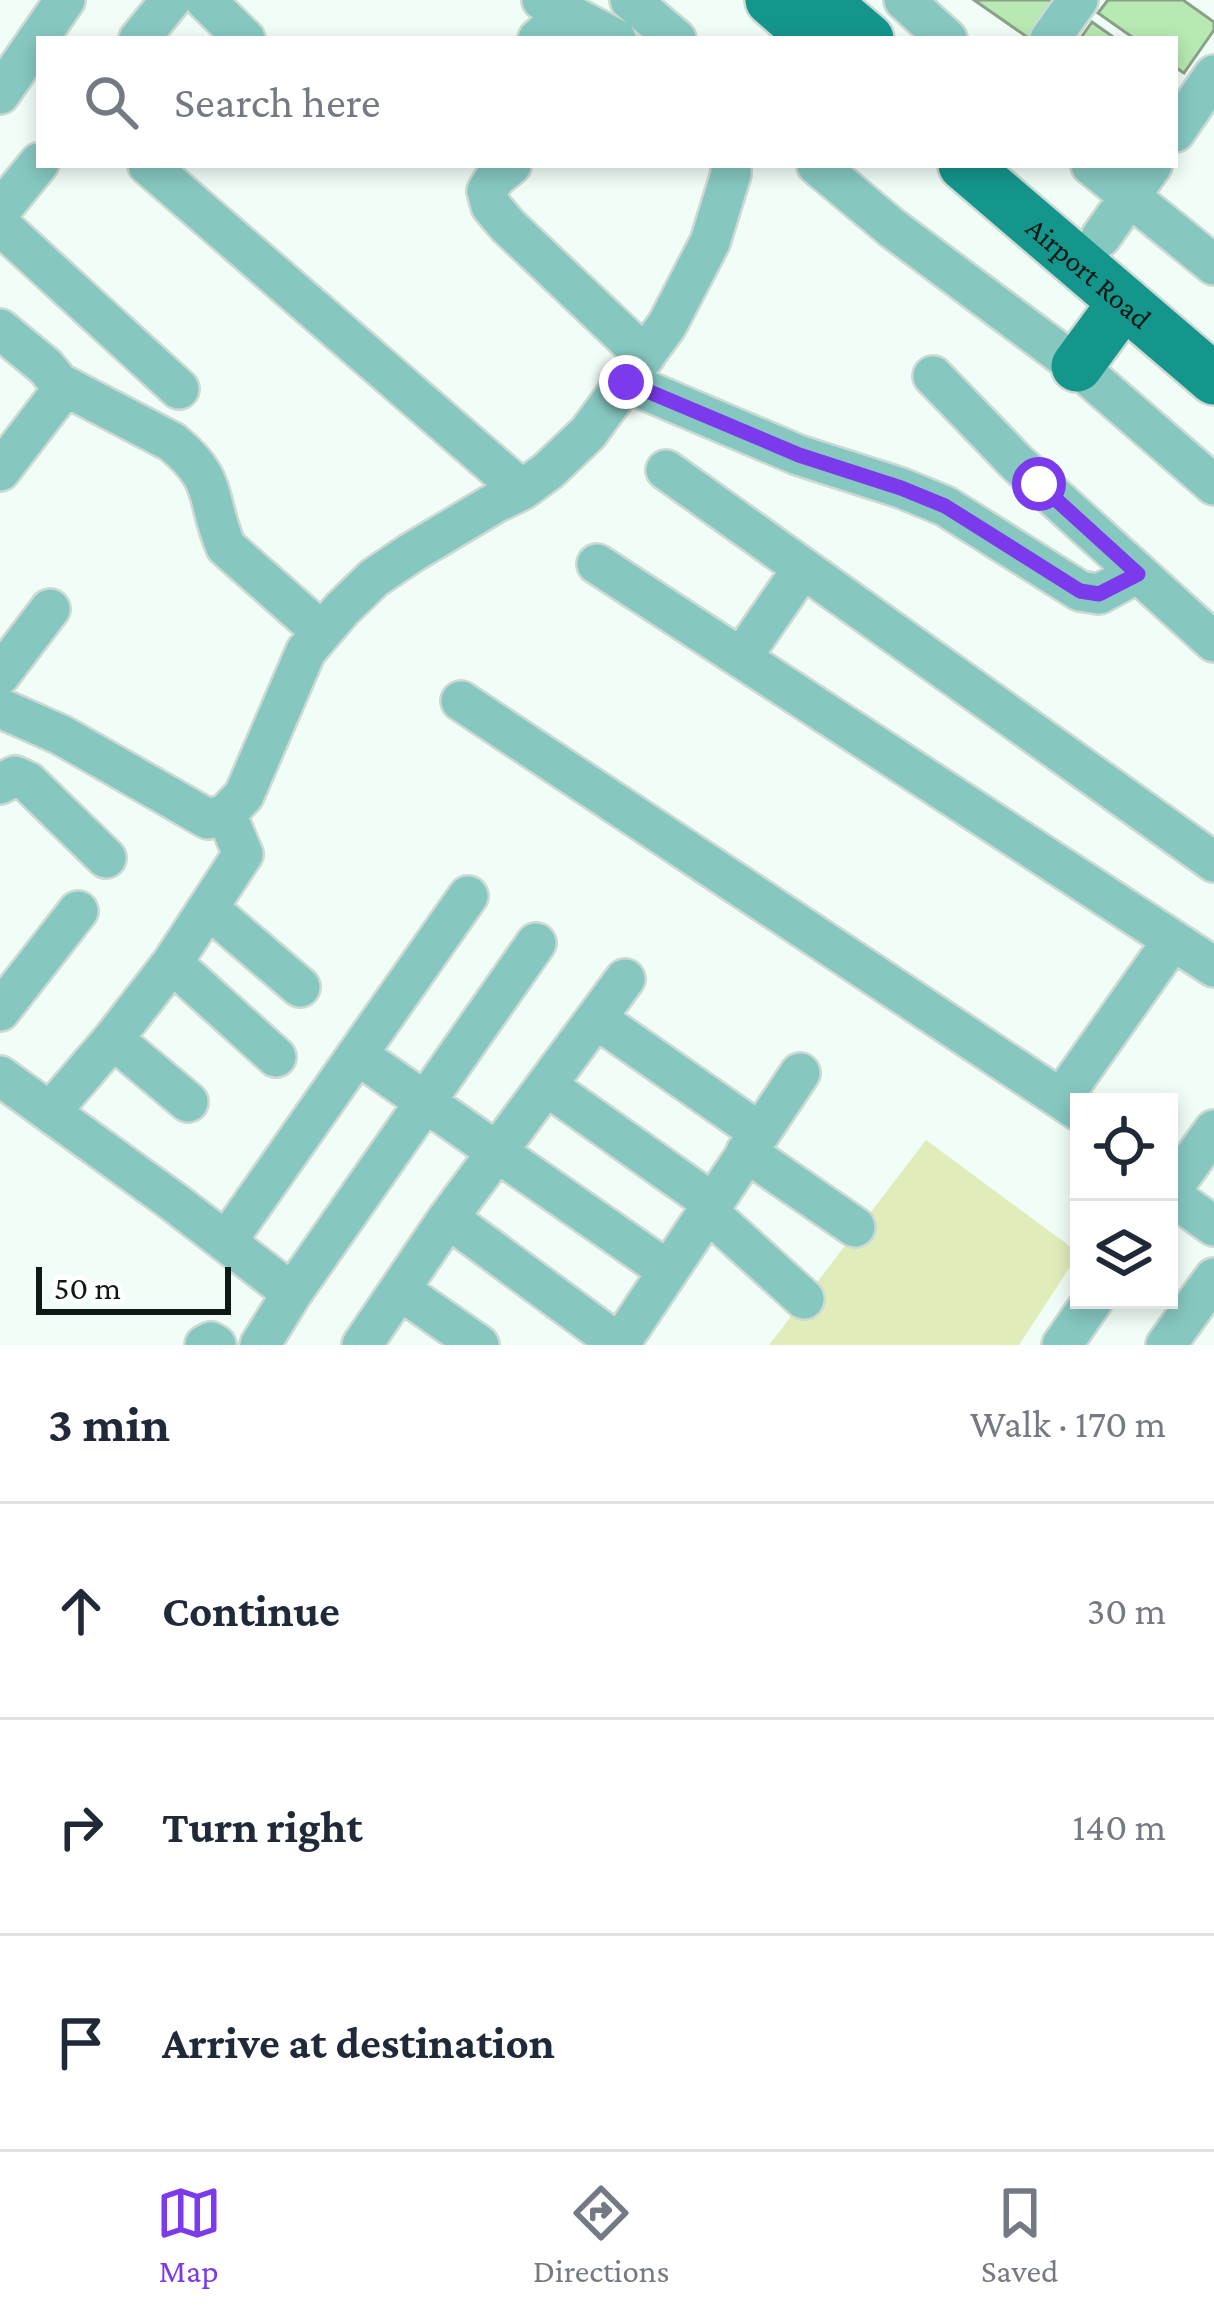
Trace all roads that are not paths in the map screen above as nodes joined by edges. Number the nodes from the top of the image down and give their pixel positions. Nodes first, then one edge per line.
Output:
1 (65, 0) edge
2 (171, 0) edge
3 (205, 0) edge
4 (631, 0) edge
5 (771, 0) edge
6 (822, 0) edge
7 (904, 0) edge
8 (1078, 0) edge
9 (555, 7) edge
10 (40, 36) edge
11 (141, 36) edge
12 (242, 36) edge
13 (540, 36) edge
14 (610, 36) edge
15 (673, 36) edge
16 (813, 36) edge
17 (864, 36) edge
18 (944, 36) edge
19 (1052, 36) edge
20 (36, 42) edge
21 (1214, 75) edge
22 (0, 94) edge
23 (1178, 128) edge
24 (36, 167) edge
25 (151, 168) edge
26 (507, 168) edge
27 (730, 168) edge
28 (821, 168) edge
29 (968, 168) edge
30 (1026, 168) edge
31 (1094, 168) edge
32 (1128, 200) edge
33 (0, 211) edge
34 (0, 225) edge
35 (1214, 265) edge
36 (1124, 302) junction
37 (0, 329) edge
38 (1214, 333) edge
39 (1077, 366) junction
40 (636, 369) junction
41 (933, 376) dead end
42 (1214, 379) edge
43 (59, 382) junction
44 (179, 389) dead end
45 (666, 470) dead end
46 (0, 471) edge
47 (1214, 485) edge
48 (522, 490) junction
49 (597, 564) dead end
50 (803, 568) junction
51 (1138, 574) junction
52 (50, 609) dead end
53 (322, 632) junction
54 (1214, 642) edge
55 (741, 658) junction
56 (0, 675) edge
57 (461, 701) dead end
58 (0, 708) edge
59 (0, 784) edge
60 (226, 814) junction
61 (106, 858) dead end
62 (1214, 862) edge
63 (468, 896) dead end
64 (208, 908) junction
65 (78, 910) dead end
66 (1173, 940) junction
67 (536, 943) dead end
68 (172, 963) junction
69 (1214, 967) edge
70 (626, 980) dead end
71 (300, 987) dead end
72 (0, 1011) edge
73 (597, 1018) junction
74 (113, 1039) junction
75 (358, 1054) junction
76 (276, 1057) dead end
77 (800, 1073) dead end
78 (0, 1076) edge
79 (547, 1087) junction
80 (1077, 1093) edge
81 (188, 1102) dead end
82 (427, 1102) junction
83 (1070, 1105) edge
84 (51, 1111) junction
85 (1214, 1127) edge
86 (1178, 1133) edge
87 (752, 1142) junction
88 (497, 1153) junction
89 (1178, 1181) edge
90 (1178, 1200) edge
91 (709, 1206) junction
92 (448, 1219) junction
93 (1214, 1226) edge
94 (855, 1227) dead end
95 (226, 1242) junction
96 (668, 1271) junction
97 (1214, 1278) edge
98 (400, 1289) junction
99 (292, 1293) junction
100 (804, 1298) dead end
101 (1088, 1309) edge
102 (205, 1345) edge
103 (216, 1345) edge
104 (260, 1345) edge
105 (362, 1345) edge
106 (479, 1345) edge
107 (619, 1345) edge
108 (1062, 1345) edge
109 (1166, 1345) edge

1 - 10 street
2 - 11 street
3 - 12 street
4 - 15 street
5 - 16 main road
6 - 17 main road
7 - 18 street
8 - 19 street
9 - 13 street
9 - 14 street
20 - 22 street
21 - 23 street
24 - 33 street
25 - 48 street
26 - 40 street
27 - 40 street
28 - 39 street
29 - 36 main road, Airport Road
30 - 32 main road, Airport Road
31 - 32 street
32 - 35 street
32 - 38 main road, Airport Road
34 - 44 street
36 - 39 main road
36 - 42 main road, Airport Road
37 - 43 street
39 - 47 street
40 - 48 street
40 - 51 street
41 - 51 street
43 - 46 street
43 - 53 street
45 - 50 street
48 - 53 street
49 - 55 street
50 - 55 street
50 - 62 street
51 - 54 street
52 - 56 street
53 - 60 street
55 - 66 street
57 - 83 street
58 - 60 street
59 - 61 street
60 - 64 street
63 - 75 street
64 - 68 street
64 - 71 street
65 - 72 street
66 - 69 street
66 - 80 street
67 - 82 street
68 - 74 street
68 - 76 street
70 - 73 street
73 - 79 street
73 - 87 street
74 - 81 street
74 - 84 street
75 - 82 street
75 - 95 street
77 - 87 street
78 - 84 street
79 - 88 street
79 - 91 street
82 - 88 street
82 - 99 street
84 - 95 street
85 - 86 street
85 - 89 street
87 - 91 street
87 - 94 street
88 - 92 street
88 - 96 street
90 - 93 street
91 - 96 street
91 - 100 street
92 - 98 street
92 - 107 street
95 - 99 street
96 - 107 street
97 - 109 street
98 - 105 street
98 - 106 street
99 - 104 street
101 - 108 street
102 - 103 street

